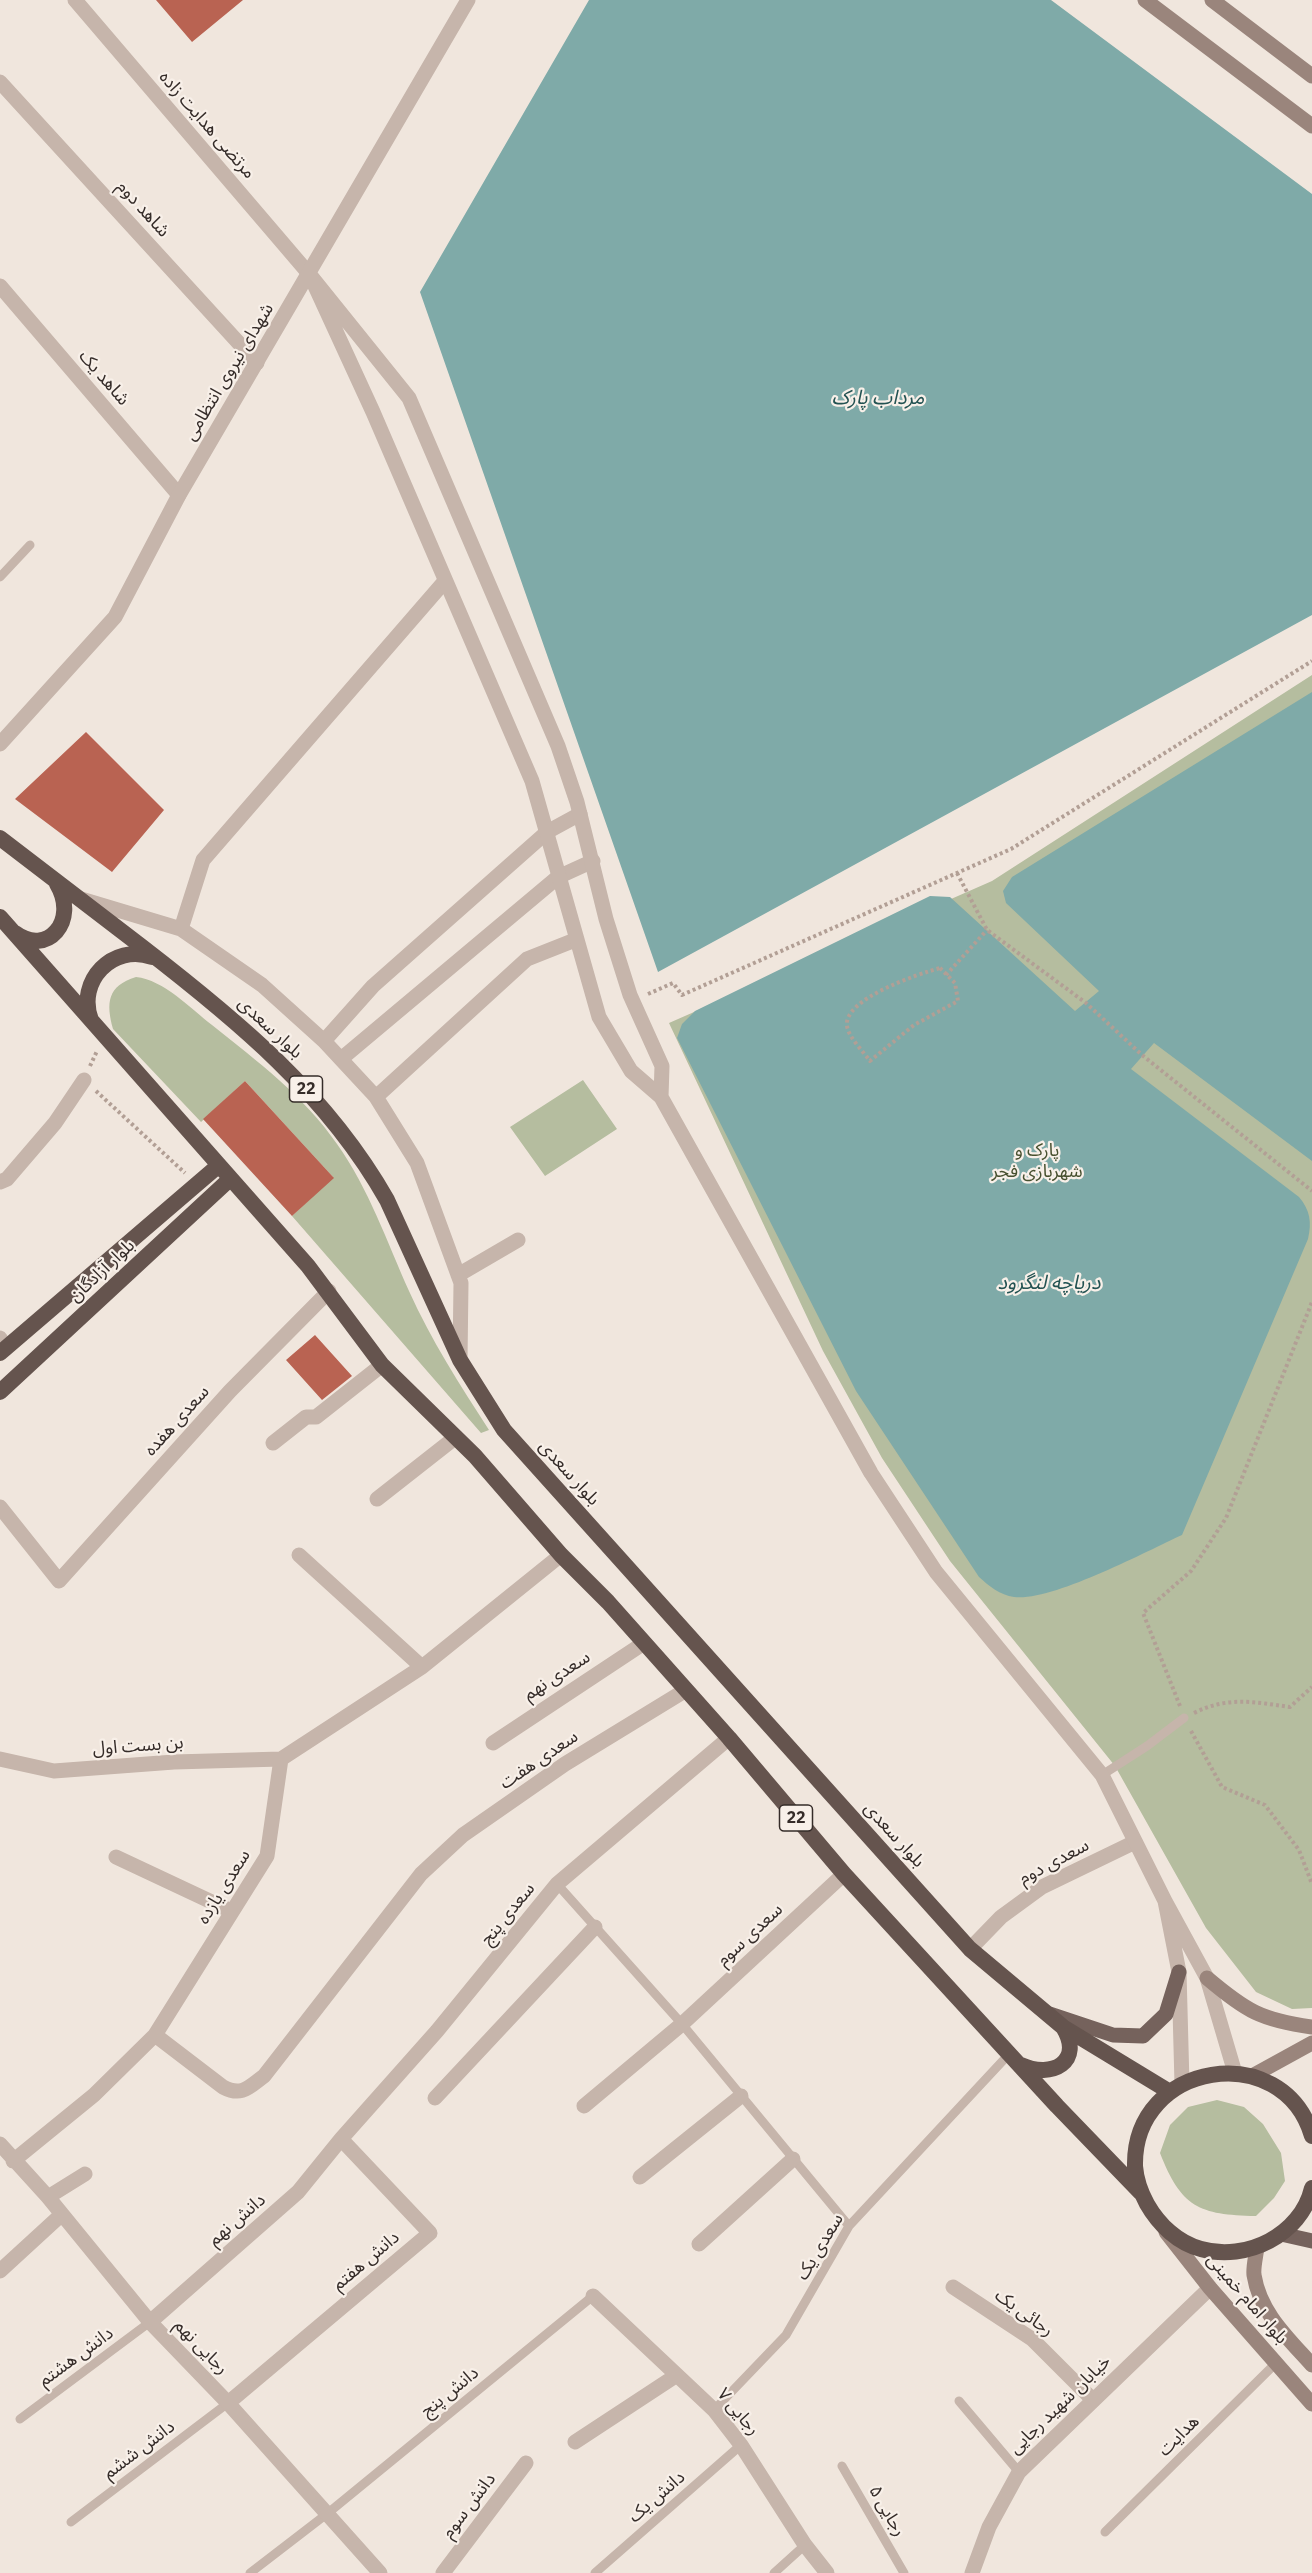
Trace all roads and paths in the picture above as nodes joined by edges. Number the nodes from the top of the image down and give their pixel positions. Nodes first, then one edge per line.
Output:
1 (75, 0) edge
2 (468, 0) edge
3 (1145, 0) edge
4 (1212, 0) edge
5 (1312, 76) edge
6 (0, 82) edge
7 (1312, 126) edge
8 (310, 275) junction
9 (0, 286) edge
10 (257, 363) junction
11 (179, 495) junction
12 (30, 545) dead end
13 (0, 577) edge
14 (445, 581) junction
15 (1312, 661) edge
16 (0, 744) edge
17 (580, 814) junction
18 (547, 832) junction
19 (0, 838) edge
20 (593, 861) junction
21 (957, 873) junction
22 (558, 877) junction
23 (56, 880) junction
24 (78, 898) junction
25 (5, 923) edge
26 (182, 928) junction
27 (987, 930) junction
28 (575, 940) junction
29 (159, 960) junction
30 (946, 975) junction
31 (630, 995) junction
32 (92, 1023) junction
33 (104, 1036) junction
34 (324, 1041) junction
35 (341, 1059) junction
36 (84, 1080) junction
37 (661, 1097) junction
38 (376, 1098) junction
39 (218, 1166) junction
40 (230, 1179) junction
41 (0, 1182) edge
42 (197, 1183) junction
43 (1312, 1191) edge
44 (518, 1240) dead end
45 (458, 1275) junction
46 (329, 1291) junction
47 (1312, 1302) edge
48 (2, 1346) edge
49 (460, 1360) junction
50 (382, 1365) junction
51 (0, 1392) edge
52 (456, 1437) junction
53 (273, 1443) dead end
54 (377, 1499) dead end
55 (0, 1507) edge
56 (299, 1555) dead end
57 (561, 1555) junction
58 (644, 1643) junction
59 (422, 1667) junction
60 (1312, 1687) edge
61 (686, 1690) junction
62 (1184, 1718) junction
63 (729, 1738) junction
64 (493, 1743) dead end
65 (0, 1759) edge
66 (280, 1759) junction
67 (1102, 1775) junction
68 (1136, 1842) junction
69 (116, 1857) dead end
70 (844, 1874) junction
71 (557, 1884) junction
72 (1312, 1884) edge
73 (1165, 1901) junction
74 (231, 1911) junction
75 (595, 1927) junction
76 (970, 1950) junction
77 (1179, 1972) junction
78 (1207, 1978) junction
79 (1042, 2012) junction
80 (682, 2024) junction
81 (1063, 2027) junction
82 (1312, 2027) edge
83 (155, 2035) junction
84 (1312, 2043) edge
85 (1015, 2059) junction
86 (1234, 2073) junction
87 (1252, 2076) junction
88 (1176, 2088) junction
89 (741, 2096) junction
90 (435, 2098) dead end
91 (584, 2106) dead end
92 (1312, 2133) edge
93 (341, 2139) junction
94 (0, 2144) edge
95 (793, 2159) junction
96 (13, 2161) junction
97 (86, 2174) dead end
98 (640, 2178) dead end
99 (1312, 2188) edge
100 (1141, 2193) junction
101 (48, 2197) junction
102 (62, 2216) junction
103 (1155, 2218) junction
104 (849, 2226) junction
105 (1281, 2234) junction
106 (1312, 2241) edge
107 (699, 2244) dead end
108 (1257, 2247) junction
109 (0, 2271) edge
110 (953, 2287) dead end
111 (1210, 2288) junction
112 (593, 2296) joint
113 (150, 2322) junction
114 (1276, 2363) junction
115 (1312, 2365) edge
116 (677, 2375) junction
117 (1093, 2400) junction
118 (959, 2401) dead end
119 (228, 2403) junction
120 (1312, 2404) edge
121 (714, 2410) junction
122 (20, 2418) dead end
123 (575, 2442) dead end
124 (741, 2445) junction
125 (526, 2463) dead end
126 (842, 2466) dead end
127 (1018, 2472) junction
128 (328, 2513) junction
129 (71, 2522) dead end
130 (1105, 2532) dead end
131 (805, 2545) junction
132 (250, 2573) edge
133 (380, 2573) edge
134 (443, 2573) edge
135 (595, 2573) edge
136 (774, 2573) edge
137 (827, 2573) edge
138 (904, 2573) edge
139 (972, 2573) edge

1 - 8 street, مرتضی هدایت زاده
2 - 8 street, شهدای نیروی انتظامی
3 - 7 main road
4 - 5 main road
6 - 10 street, شاهد دوم
8 - 10 street, شهدای نیروی انتظامی
8 - 14 street
8 - 17 street
9 - 11 street, شاهد یک
10 - 11 street, شهدای نیروی انتظامی
11 - 16 street, شهدای نیروی انتظامی
12 - 13 lane
14 - 18 street
14 - 26 street
15 - 21 path
17 - 18 street
17 - 20 street
18 - 22 street
18 - 34 street
19 - 23 highway, بلوار سعدی / 22
20 - 22 street
20 - 31 street
21 - 27 path
21 - 31 path
22 - 28 street
22 - 35 street
23 - 24 highway, بلوار سعدی / 22
23 - 25 highway
24 - 26 street
24 - 29 highway, بلوار سعدی / 22
25 - 32 highway, 22
26 - 34 street
27 - 30 path
27 - 43 path
28 - 37 street
28 - 38 street
29 - 32 highway
29 - 49 highway, بلوار سعدی / 22
30 - 30 path
31 - 37 street
32 - 33 highway, 22
33 - 36 path
33 - 39 highway, 22
34 - 35 street
35 - 38 street
36 - 41 street
36 - 42 path
37 - 67 street
38 - 45 street
39 - 40 highway, 22
39 - 42 highway, بلوار آزادگان
40 - 46 highway, 22
40 - 51 highway, بلوار آزادگان
42 - 48 highway, بلوار آزادگان
44 - 45 street
45 - 49 street
46 - 50 highway, 22
46 - 55 street, سعدی هفده
47 - 62 path
49 - 76 highway, بلوار سعدی / 22
50 - 52 highway, 22
50 - 53 street
52 - 54 street
52 - 57 highway, 22
56 - 59 street
57 - 58 highway, 22
57 - 59 street
58 - 61 highway, 22
58 - 64 street, سعدی نهم
59 - 66 street
60 - 62 path
61 - 63 highway, 22
61 - 83 street, سعدی هفت
62 - 67 lane
62 - 72 path
63 - 70 highway, 22
63 - 71 street, سعدی پنج
65 - 66 street, بن بست اول
66 - 74 street, سعدی یازده
67 - 68 street
68 - 73 street
68 - 76 street, سعدی دوم
69 - 74 street
70 - 80 street, سعدی سوم
70 - 85 highway, 22
71 - 75 lane
71 - 93 street, سعدی پنج
73 - 77 street
73 - 78 street
74 - 83 street, سعدی یازده
75 - 80 lane
75 - 90 street
76 - 79 highway, بلوار سعدی / 22
77 - 79 main road
77 - 88 street
78 - 82 main road
78 - 86 street
79 - 81 highway, بلوار سعدی / 22
80 - 89 lane
80 - 91 street, سعدی سوم
81 - 85 highway
81 - 88 highway, بلوار سعدی / 22
83 - 96 street, سعدی یازده
84 - 87 main road
85 - 100 highway, 22
85 - 104 lane, سعدی یک
86 - 87 highway, 22
86 - 88 highway, 22
87 - 92 highway, 22
88 - 100 highway, 22
89 - 95 lane
89 - 98 street
93 - 113 street, دانش نهم
93 - 119 street, دانش هفتم
94 - 96 street, رجایی نهم
95 - 104 lane
95 - 107 street
96 - 101 street, رجایی نهم
97 - 101 street
99 - 105 highway, 22
100 - 103 highway, 22
101 - 102 street, رجایی نهم
102 - 109 street
102 - 113 street, رجایی نهم
103 - 108 highway, 22
103 - 111 main road, بلوار امام خمینی
104 - 121 lane, سعدی یک
105 - 106 main road
105 - 108 highway, 22
108 - 115 main road, بلوار امام خمینی
110 - 117 street, رجائی یک
111 - 114 main road, بلوار امام خمینی
111 - 117 street, خیابان شهید رجایی
112 - 116 street, رجایی ۷
112 - 128 lane, دانش پنج
113 - 119 street, رجایی نهم
113 - 122 lane, دانش هشتم
114 - 120 main road, بلوار امام خمینی
114 - 130 lane, هدایت
116 - 121 street, رجایی ۷
116 - 123 street
117 - 127 street, خیابان شهید رجایی
118 - 127 lane
119 - 128 street, رجایی نهم
119 - 129 lane, دانش ششم
121 - 124 street, رجایی ۷
124 - 131 street, رجایی ۷
124 - 135 lane, دانش یک
125 - 134 street, دانش سوم
126 - 138 lane, رجایی ۵
127 - 139 street, خیابان شهید رجایی
128 - 132 lane, دانش پنج
128 - 133 street, رجایی نهم
131 - 136 lane
131 - 137 street, رجایی ۷

